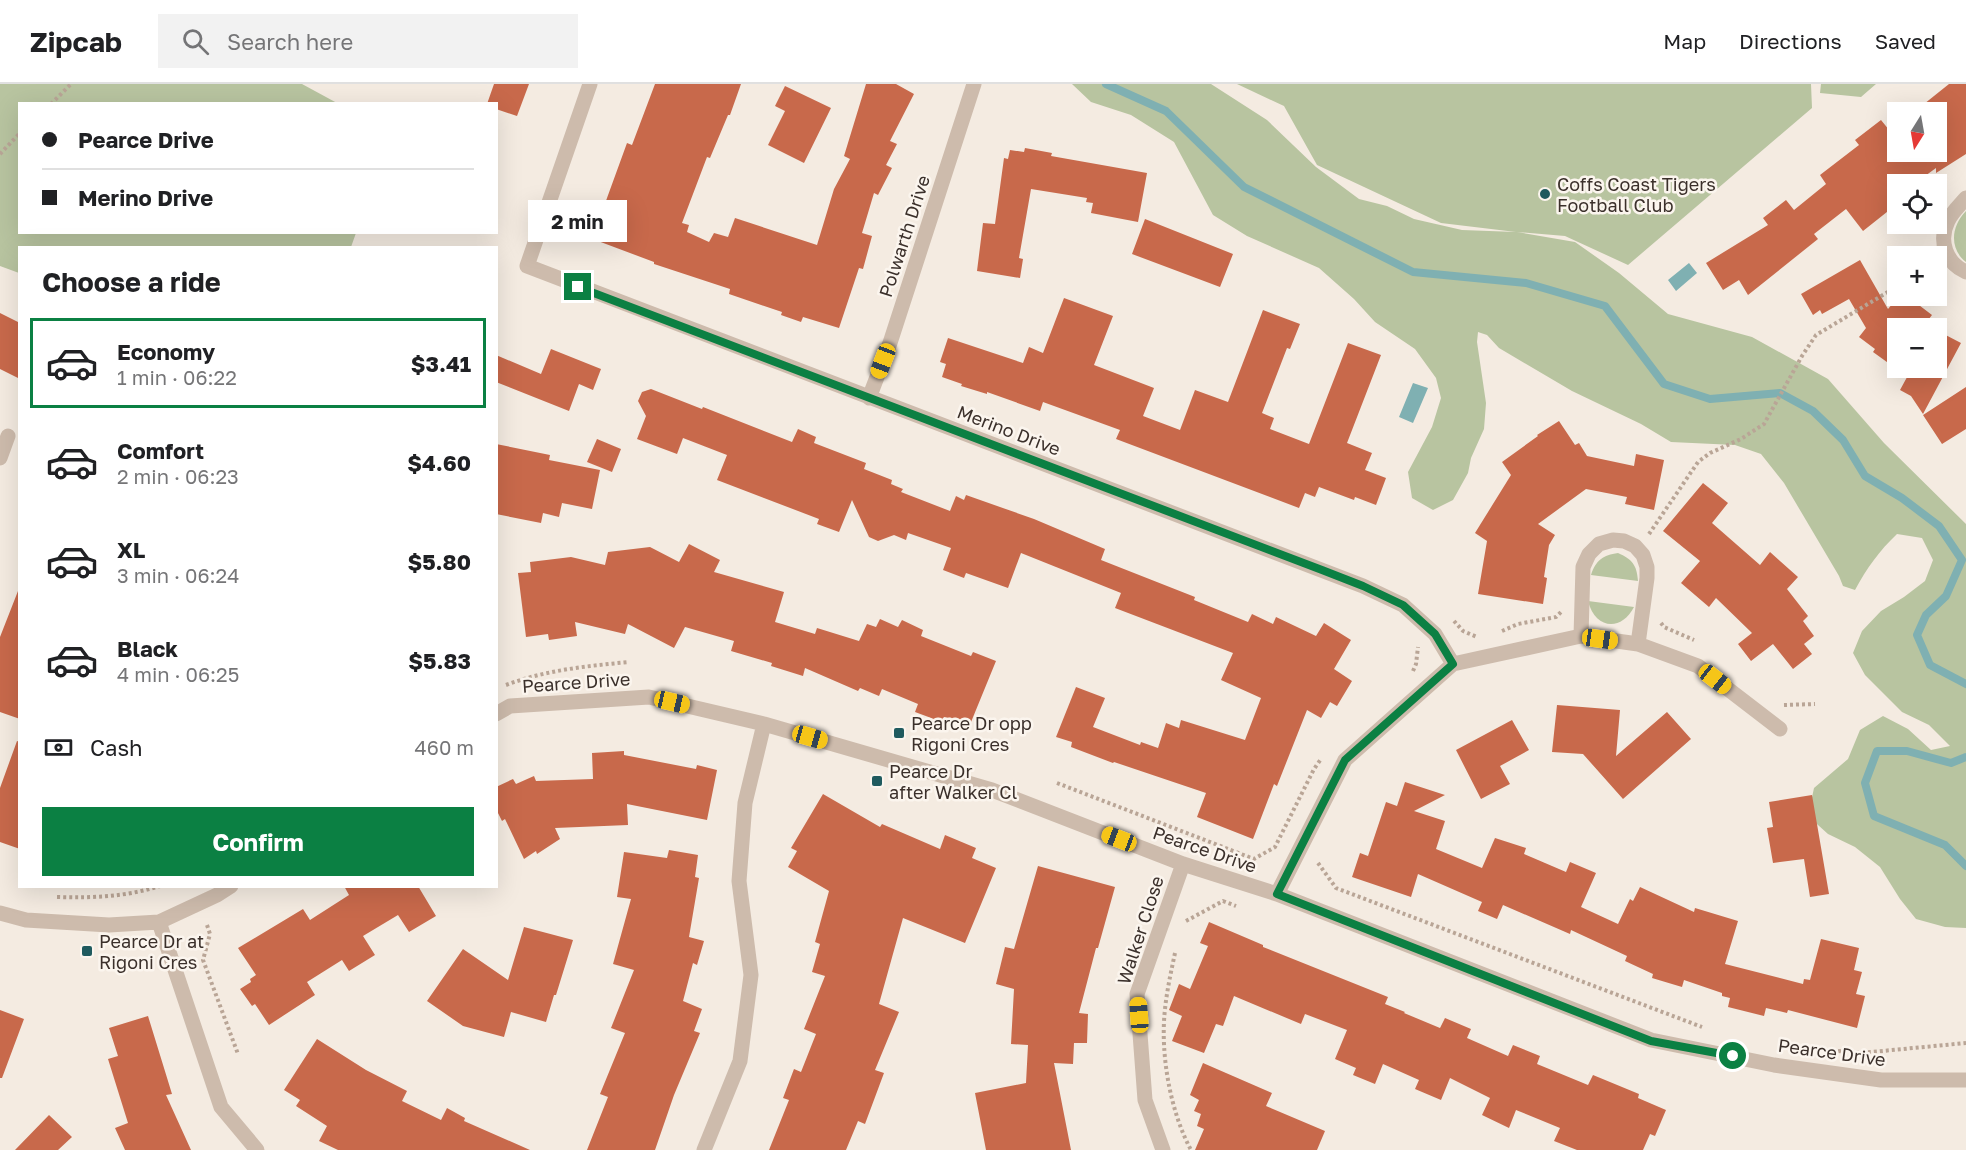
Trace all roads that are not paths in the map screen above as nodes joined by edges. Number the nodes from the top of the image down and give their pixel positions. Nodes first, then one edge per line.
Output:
1 (590, 84) edge
2 (974, 84) edge
3 (1966, 198) edge
4 (1966, 273) edge
5 (869, 398) junction
6 (9, 436) edge
7 (0, 458) edge
8 (1581, 636) junction
9 (1638, 644) junction
10 (1453, 664) junction
11 (498, 713) edge
12 (764, 724) junction
13 (1780, 729) dead end
14 (1183, 864) junction
15 (228, 888) edge
16 (1277, 894) junction
17 (0, 913) edge
18 (159, 922) junction
19 (1966, 1080) edge
20 (257, 1150) edge
21 (704, 1150) edge
22 (1163, 1150) edge

1 - 5 street, Merino Drive
2 - 5 street, Polwarth Drive
3 - 4 street
5 - 10 street, Merino Drive
6 - 7 street
8 - 9 street
8 - 9 street
8 - 10 street
9 - 13 street
10 - 16 street
11 - 12 street, Pearce Drive
12 - 14 street, Pearce Drive
12 - 21 street
14 - 16 street, Pearce Drive
14 - 22 street, Walker Close
15 - 18 street
16 - 19 street, Pearce Drive
17 - 18 street
18 - 20 street

